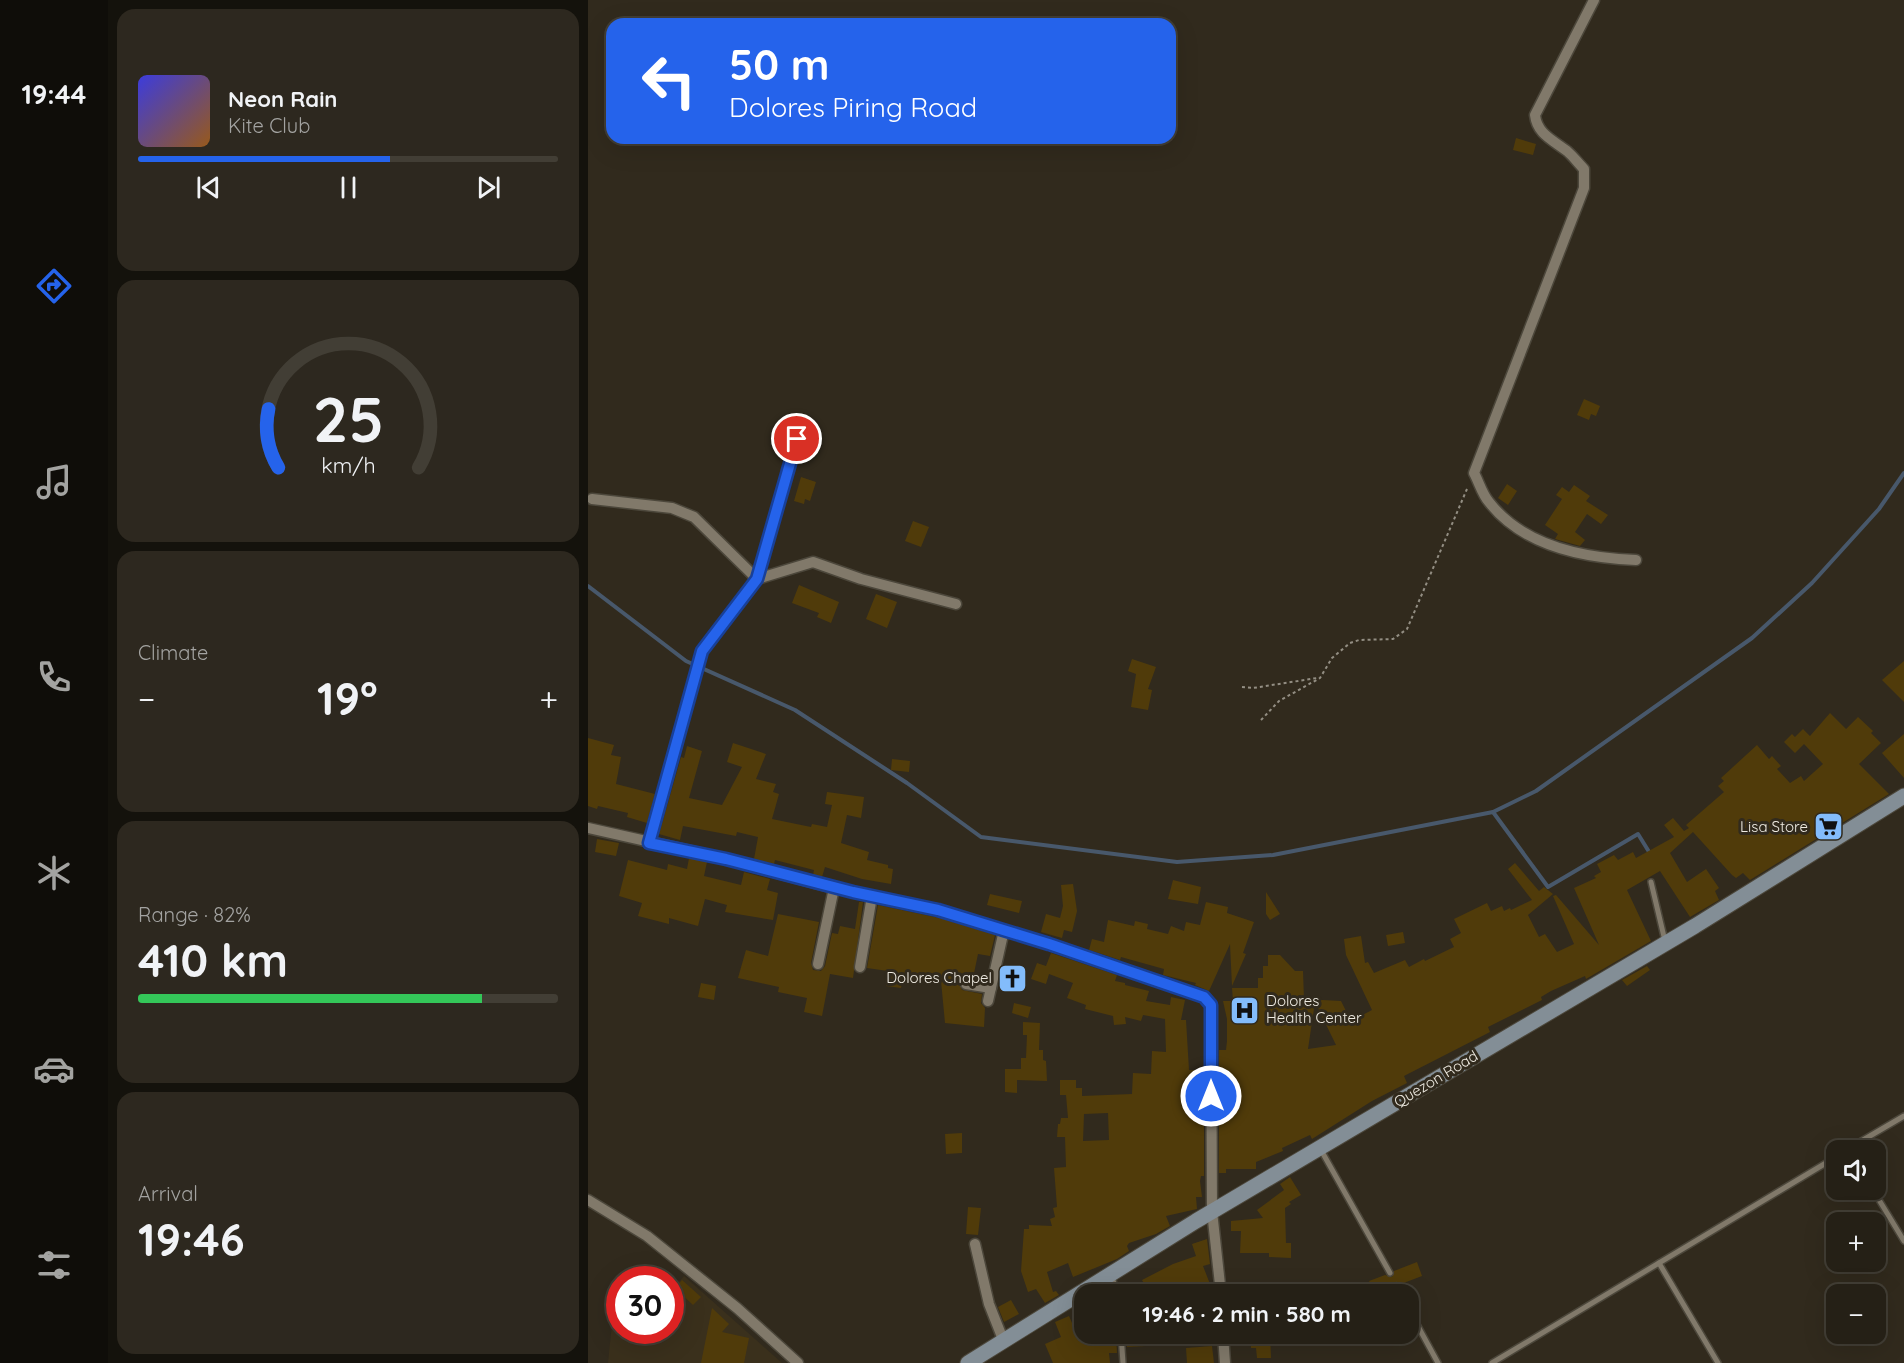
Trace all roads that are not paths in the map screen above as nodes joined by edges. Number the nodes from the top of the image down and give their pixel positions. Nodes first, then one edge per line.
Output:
1 (1594, 0) edge
2 (797, 439) dead end
3 (592, 499) dead end
4 (1636, 560) dead end
5 (757, 579) junction
6 (956, 604) dead end
7 (1904, 796) edge
8 (588, 828) edge
9 (649, 843) junction
10 (1651, 882) dead end
11 (834, 888) junction
12 (872, 896) junction
13 (1004, 930) junction
14 (1665, 943) junction
15 (818, 964) dead end
16 (860, 967) dead end
17 (966, 984) dead end
18 (991, 988) junction
19 (988, 1001) dead end
20 (1904, 1116) edge
21 (1864, 1140) edge
22 (1320, 1149) junction
23 (1826, 1163) edge
24 (588, 1200) edge
25 (1879, 1200) edge
26 (1212, 1211) junction
27 (1904, 1241) edge
28 (975, 1244) dead end
29 (1659, 1263) junction
30 (1112, 1273) junction
31 (1390, 1273) dead end
32 (1114, 1284) edge
33 (1220, 1284) edge
34 (1419, 1328) edge
35 (1004, 1342) junction
36 (1122, 1344) edge
37 (1224, 1344) edge
38 (798, 1363) edge
39 (968, 1363) edge
40 (1123, 1363) edge
41 (1225, 1363) edge
42 (1438, 1363) edge
43 (1492, 1363) edge
44 (1718, 1363) edge

1 - 4 street
2 - 5 street
3 - 5 street
5 - 6 street
5 - 9 street
7 - 14 main road, Quezon Road
8 - 9 street
9 - 11 street
10 - 14 lane
11 - 12 street
11 - 15 street
12 - 13 street
12 - 16 street
13 - 18 street
13 - 26 street
14 - 22 main road, Quezon Road
17 - 18 street
18 - 19 street
20 - 21 lane
22 - 26 main road, Quezon Road
22 - 31 lane
23 - 29 lane
24 - 38 street
25 - 27 lane
26 - 30 main road, Quezon Road
26 - 33 street
28 - 35 street
29 - 43 lane
29 - 44 lane
30 - 32 lane
30 - 35 main road, Quezon Road
34 - 42 lane
35 - 39 main road, Quezon Road
36 - 40 lane
37 - 41 street

